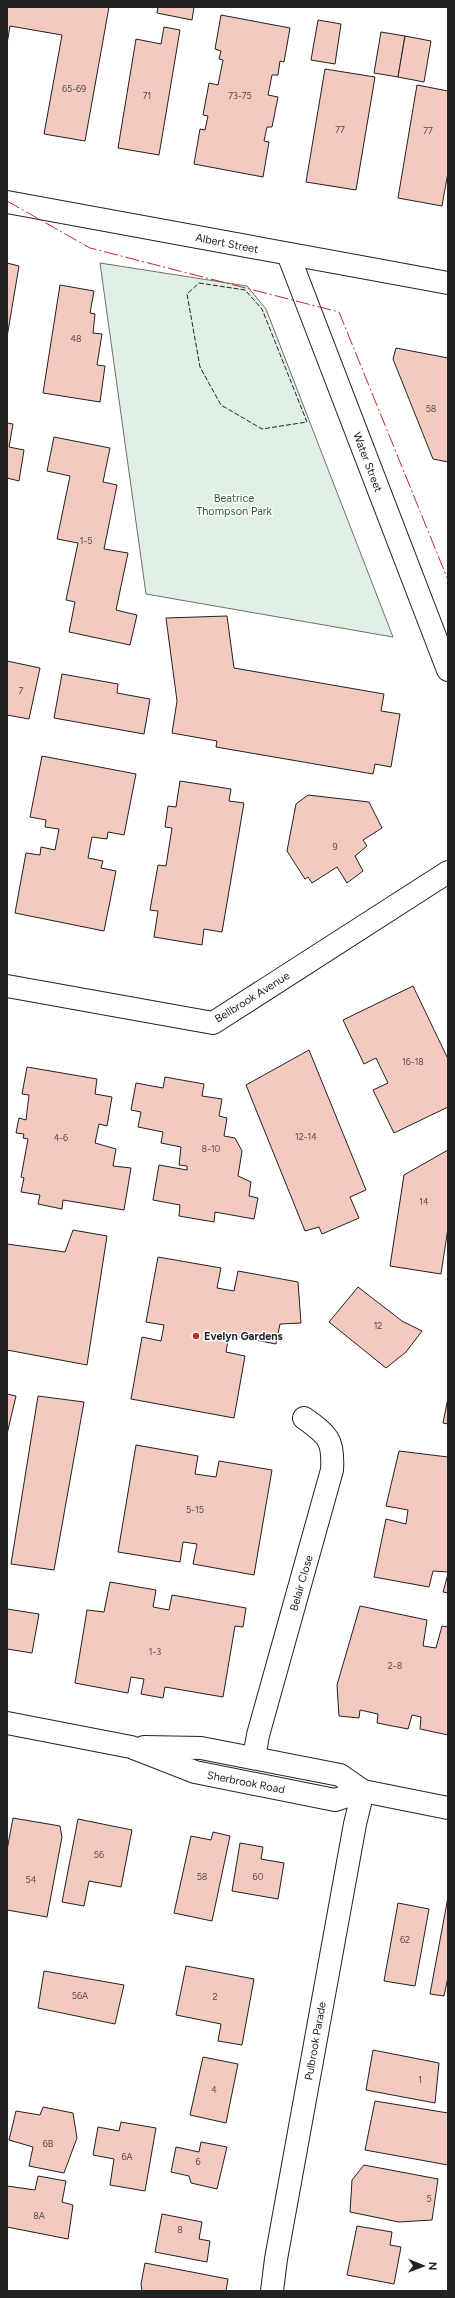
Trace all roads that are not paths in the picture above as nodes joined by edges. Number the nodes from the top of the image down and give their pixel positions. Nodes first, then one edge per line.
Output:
1 (7, 202) edge
2 (288, 254) junction
3 (448, 284) edge
4 (448, 670) edge
5 (448, 872) edge
6 (7, 986) edge
7 (304, 1418) dead end
8 (7, 1723) edge
9 (131, 1747) junction
10 (254, 1758) junction
11 (363, 1791) junction
12 (448, 1808) edge
13 (272, 2291) edge

1 - 2 street, Albert Street
2 - 3 street, Albert Street
2 - 4 street, Water Street
5 - 6 street, Bellbrook Avenue
7 - 10 street, Belair Close
8 - 9 street, Sherbrook Road
9 - 10 street, Sherbrook Road
9 - 11 street, Sherbrook Road
10 - 11 street, Sherbrook Road
11 - 12 street, Sherbrook Road
11 - 13 street, Pulbrook Parade

